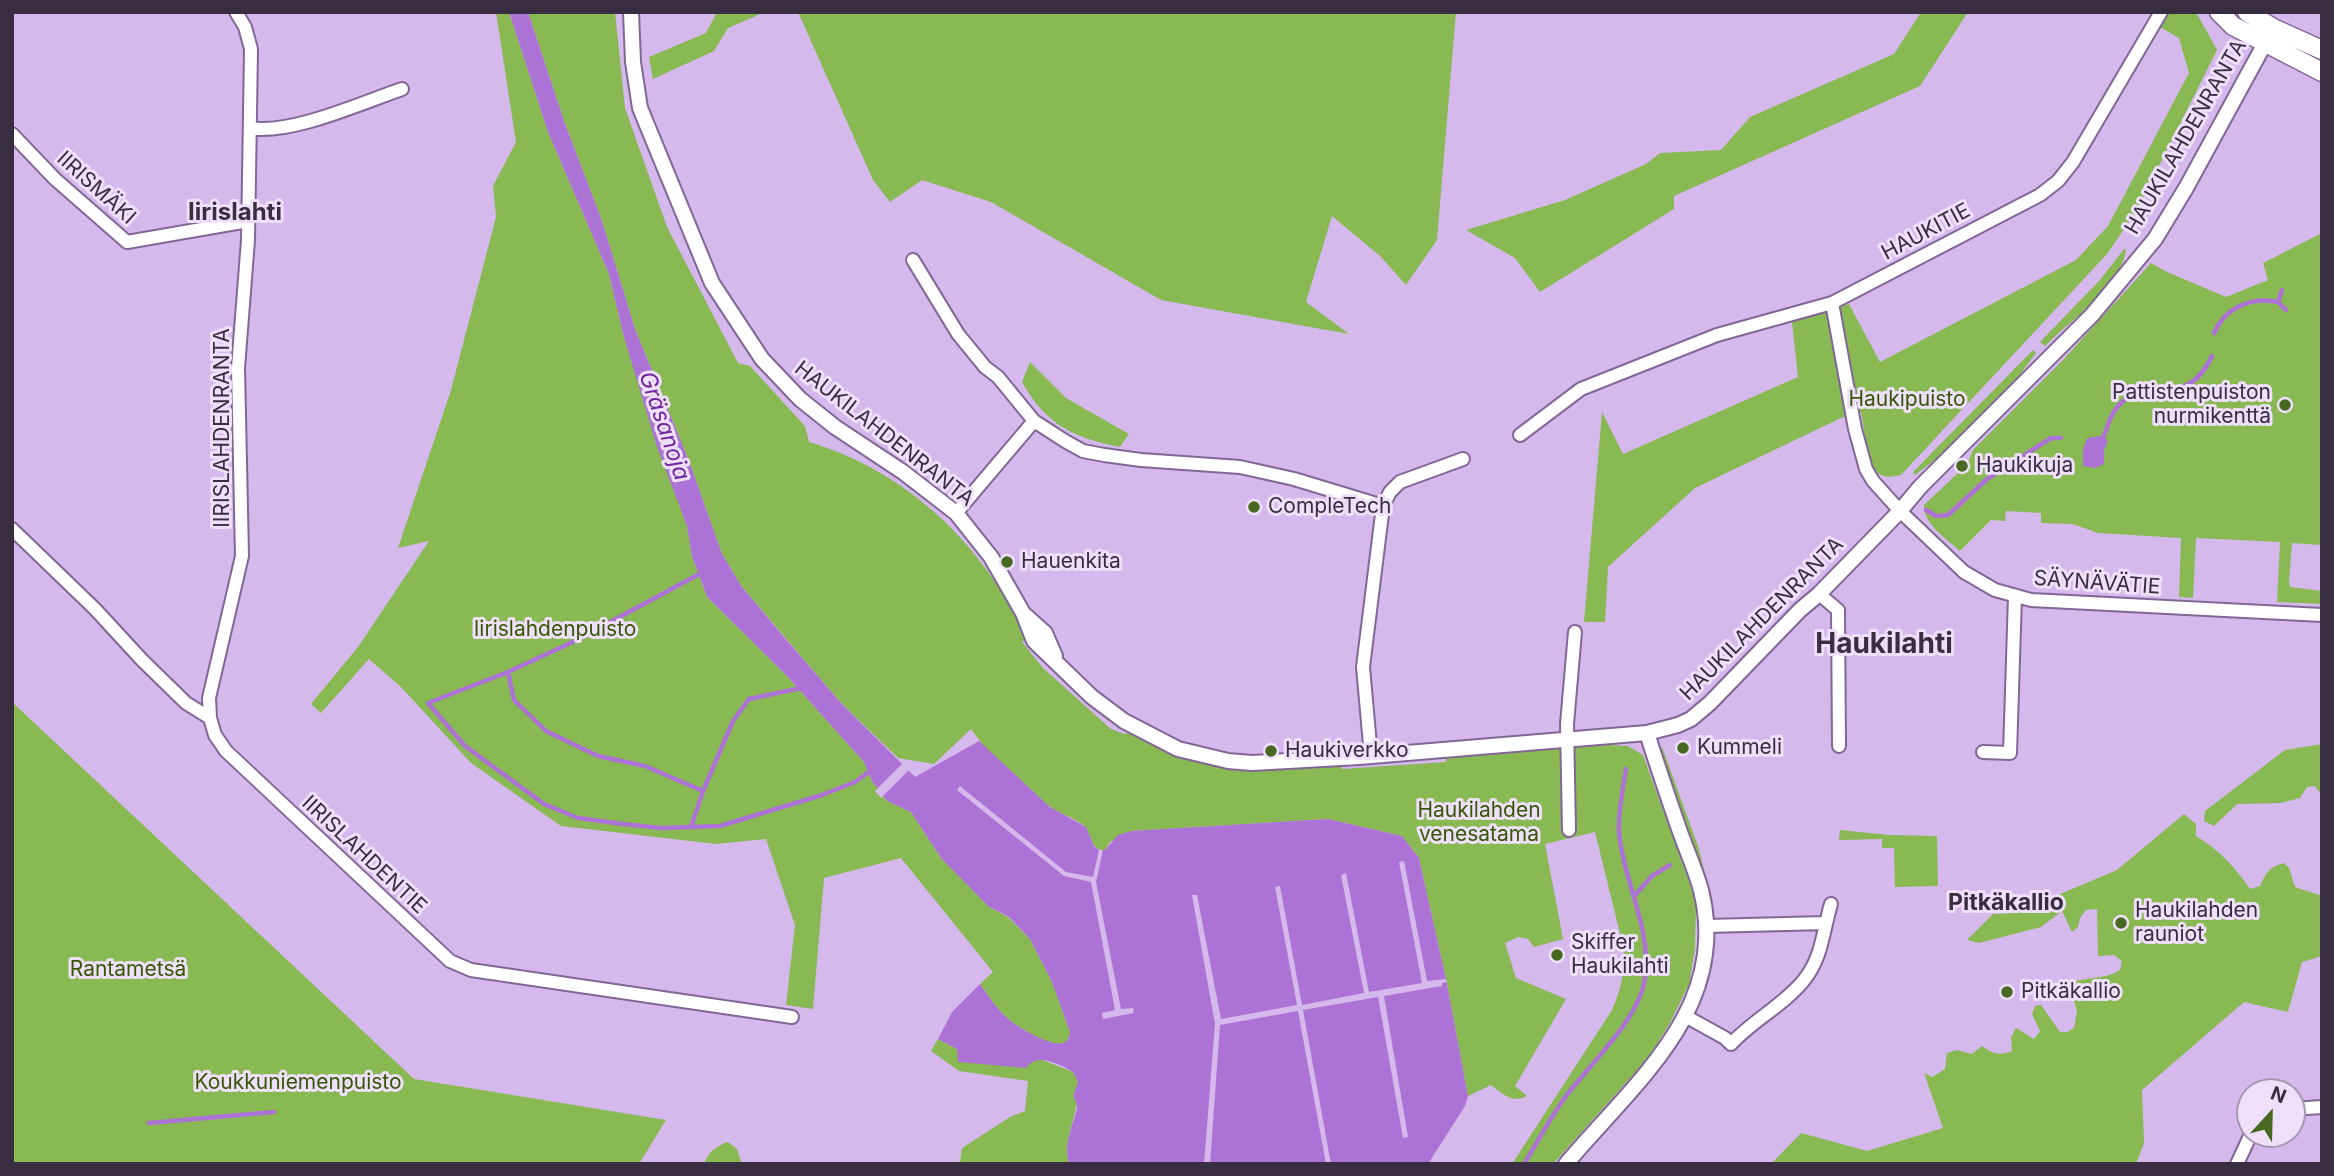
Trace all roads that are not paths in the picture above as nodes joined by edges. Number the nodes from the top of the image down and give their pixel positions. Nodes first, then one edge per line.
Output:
1 (236, 12) edge
2 (631, 12) edge
3 (2161, 12) edge
4 (2219, 12) edge
5 (2247, 12) edge
6 (2269, 36) junction
7 (2322, 50) edge
8 (2322, 72) edge
9 (402, 89) dead end
10 (250, 128) junction
11 (12, 134) edge
12 (248, 221) junction
13 (913, 260) dead end
14 (1832, 303) junction
15 (1034, 421) junction
16 (1520, 435) dead end
17 (1463, 458) dead end
18 (1383, 506) junction
19 (1899, 512) junction
20 (956, 513) junction
21 (12, 529) edge
22 (1819, 594) junction
23 (2015, 596) junction
24 (2322, 615) edge
25 (1575, 632) dead end
26 (210, 718) junction
27 (1647, 733) junction
28 (1569, 741) junction
29 (1839, 746) dead end
30 (1983, 752) dead end
31 (1371, 756) junction
32 (1569, 830) dead end
33 (1831, 904) dead end
34 (1826, 923) junction
35 (1707, 926) junction
36 (792, 1017) dead end
37 (1686, 1017) junction
38 (2244, 1148) edge
39 (1566, 1164) edge
40 (2237, 1164) edge

1 - 10 street, IIRISLAHDENRANTA
2 - 20 street, HAUKILAHDENRANTA
3 - 14 street, HAUKITIE
4 - 6 main road
5 - 6 main road
6 - 7 main road
6 - 8 main road
6 - 19 street, HAUKILAHDENRANTA
9 - 10 street
10 - 12 street, IIRISLAHDENRANTA
11 - 12 street, IIRISMÄKI
12 - 26 street, IIRISLAHDENRANTA
13 - 15 street
14 - 16 street
14 - 19 street
15 - 18 street
15 - 20 street
17 - 18 street
18 - 31 street
19 - 22 street, HAUKILAHDENRANTA
19 - 23 street, SÄYNÄVÄTIE
20 - 31 street, HAUKILAHDENRANTA
21 - 26 street
22 - 27 street, HAUKILAHDENRANTA
22 - 29 street
23 - 24 street, SÄYNÄVÄTIE
23 - 30 street
25 - 28 street
26 - 36 street, IIRISLAHDENTIE
27 - 28 street, HAUKILAHDENRANTA
27 - 35 street
28 - 31 street, HAUKILAHDENRANTA
28 - 32 street
33 - 34 street
34 - 35 street
34 - 37 street
35 - 37 street
37 - 39 street
38 - 40 street

